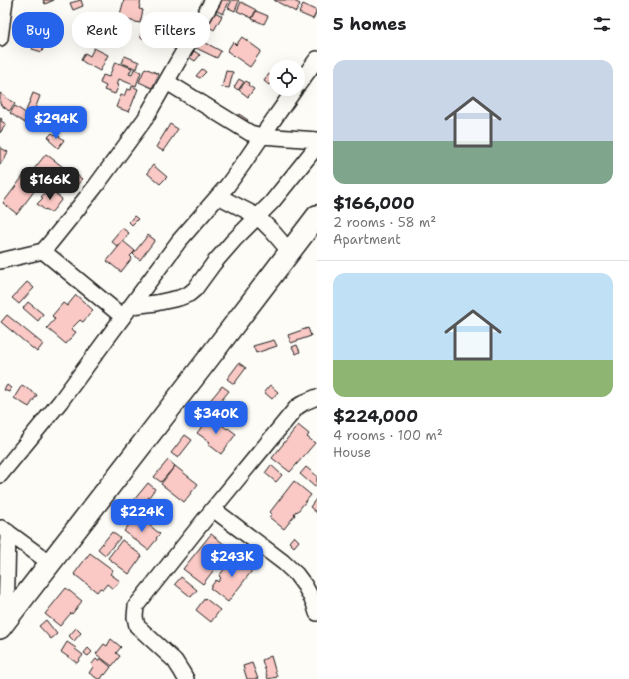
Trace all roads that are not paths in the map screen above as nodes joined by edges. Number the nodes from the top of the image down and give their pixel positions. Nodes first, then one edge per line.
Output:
1 (5, 0) edge
2 (213, 0) edge
3 (0, 38) edge
4 (317, 59) edge
5 (305, 75) edge
6 (166, 82) junction
7 (290, 96) edge
8 (262, 136) junction
9 (317, 140) edge
10 (317, 146) edge
11 (218, 196) junction
12 (257, 216) junction
13 (317, 216) edge
14 (42, 252) junction
15 (290, 252) junction
16 (0, 261) edge
17 (128, 311) junction
18 (316, 399) edge
19 (0, 475) edge
20 (213, 509) junction
21 (4, 529) edge
22 (50, 564) junction
23 (317, 613) edge
24 (3, 624) edge
25 (186, 679) edge

1 - 3 street
2 - 6 street
4 - 5 street
6 - 8 street
6 - 14 street
7 - 8 street
8 - 9 street
8 - 11 street
10 - 12 street
11 - 12 street
11 - 17 street
12 - 15 street
12 - 17 street
13 - 15 main road
14 - 16 street
14 - 17 street
15 - 22 main road
17 - 19 street
18 - 20 street
20 - 23 street
20 - 25 street
21 - 22 street
21 - 24 street
22 - 24 main road

